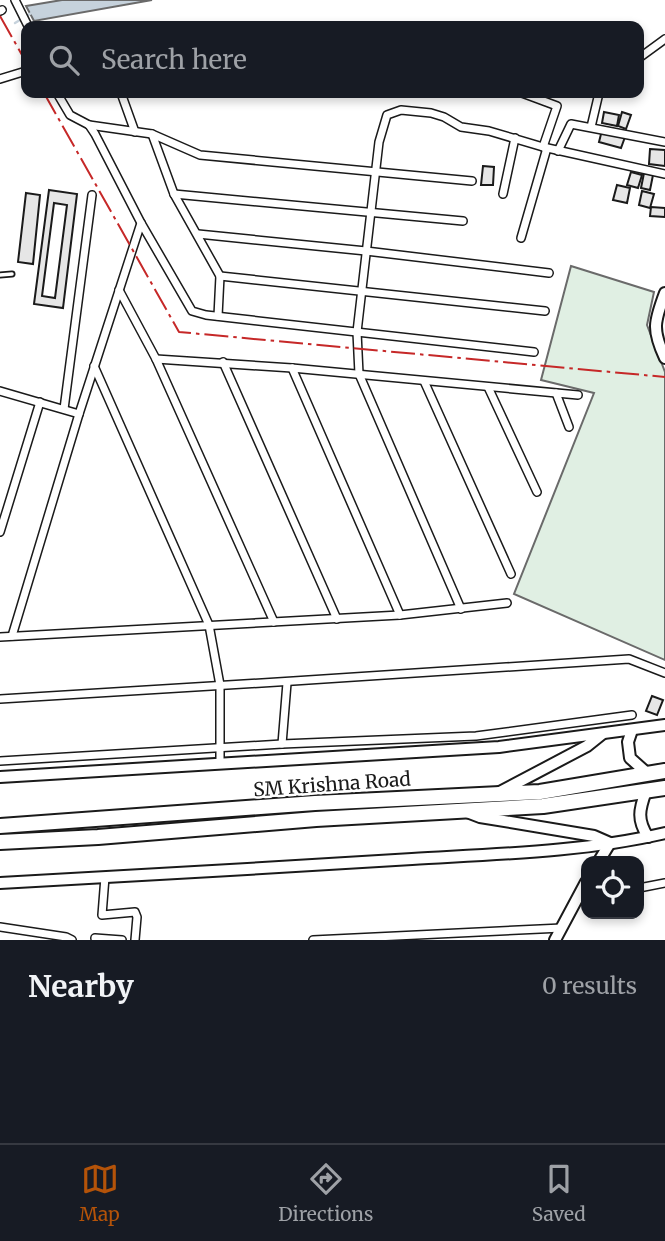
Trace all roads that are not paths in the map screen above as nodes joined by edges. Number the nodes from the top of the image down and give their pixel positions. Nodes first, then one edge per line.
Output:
1 (15, 0) edge
2 (26, 21) edge
3 (665, 39) edge
4 (644, 54) edge
5 (21, 73) edge
6 (0, 79) edge
7 (60, 98) edge
8 (123, 98) edge
9 (535, 98) edge
10 (598, 98) edge
11 (89, 125) junction
12 (591, 127) junction
13 (135, 132) junction
14 (152, 134) junction
15 (515, 138) junction
16 (665, 142) edge
17 (545, 148) junction
18 (558, 151) junction
19 (376, 171) junction
20 (665, 174) edge
21 (472, 181) dead end
22 (174, 194) junction
23 (503, 194) dead end
24 (92, 195) dead end
25 (371, 211) junction
26 (463, 221) dead end
27 (141, 223) junction
28 (198, 234) junction
29 (521, 238) dead end
30 (366, 251) junction
31 (12, 274) dead end
32 (550, 274) dead end
33 (0, 275) edge
34 (220, 276) junction
35 (119, 290) junction
36 (361, 292) junction
37 (665, 293) edge
38 (545, 311) dead end
39 (218, 316) junction
40 (357, 332) junction
41 (534, 352) dead end
42 (665, 358) edge
43 (156, 359) junction
44 (223, 362) junction
45 (94, 365) junction
46 (292, 368) junction
47 (359, 374) junction
48 (424, 381) junction
49 (488, 387) junction
50 (0, 391) edge
51 (556, 393) junction
52 (578, 395) dead end
53 (40, 402) junction
54 (64, 409) junction
55 (79, 414) junction
56 (569, 427) dead end
57 (537, 492) dead end
58 (0, 532) edge
59 (511, 574) dead end
60 (507, 603) dead end
61 (461, 609) junction
62 (400, 615) junction
63 (337, 619) junction
64 (274, 622) junction
65 (209, 625) junction
66 (12, 636) junction
67 (0, 637) edge
68 (665, 673) edge
69 (287, 683) junction
70 (220, 685) junction
71 (0, 699) edge
72 (632, 715) dead end
73 (665, 725) edge
74 (632, 730) junction
75 (603, 733) junction
76 (282, 744) junction
77 (220, 748) junction
78 (0, 761) edge
79 (220, 763) junction
80 (665, 771) edge
81 (648, 774) junction
82 (0, 776) edge
83 (665, 788) edge
84 (646, 791) junction
85 (495, 794) junction
86 (462, 810) junction
87 (0, 826) edge
88 (665, 833) edge
89 (648, 837) junction
90 (0, 842) edge
91 (610, 843) junction
92 (602, 856) edge
93 (105, 877) junction
94 (0, 883) edge
95 (665, 883) edge
96 (644, 887) edge
97 (581, 897) edge
98 (0, 927) edge
99 (563, 928) junction
100 (95, 938) dead end
101 (384, 938) edge
102 (72, 940) edge
103 (122, 940) edge
104 (135, 940) edge
105 (313, 940) edge
106 (555, 940) edge

1 - 2 street
3 - 4 street
5 - 6 street
7 - 11 street
8 - 13 street
9 - 17 street
10 - 12 street
11 - 13 street
11 - 27 street
12 - 16 street
12 - 18 street
13 - 14 street
14 - 19 street
14 - 22 street
15 - 17 street
15 - 19 street
15 - 23 street
17 - 18 street
17 - 29 street
18 - 20 street
19 - 21 street
19 - 25 street
22 - 25 street
22 - 28 street
24 - 54 street
25 - 26 street
25 - 30 street
27 - 35 street
27 - 39 street
28 - 30 street
28 - 34 street
30 - 32 street
30 - 36 street
31 - 33 lane
34 - 36 street
34 - 39 street
35 - 43 street
35 - 45 street
36 - 38 street
36 - 40 street
37 - 42 street
39 - 40 street
40 - 41 street
40 - 47 street
43 - 44 street
43 - 64 street
44 - 46 street
44 - 63 street
45 - 55 street
45 - 65 street
46 - 47 street
46 - 62 street
47 - 48 street
47 - 61 street
48 - 49 street
48 - 59 street
49 - 51 street
49 - 57 street
50 - 53 street
51 - 52 street
51 - 56 street
53 - 54 street
53 - 58 street
54 - 55 street
55 - 66 street
60 - 61 street
61 - 62 street
62 - 63 street
63 - 64 street
64 - 65 street
65 - 66 street
65 - 70 street
66 - 67 street
68 - 69 street
69 - 70 street
69 - 76 street
70 - 71 street
70 - 77 street
72 - 76 street
73 - 74 street, SM Krishna Road
74 - 75 street, SM Krishna Road
74 - 81 street
75 - 79 street, SM Krishna Road
75 - 85 street
76 - 77 street
77 - 78 street
77 - 79 street
79 - 82 street, SM Krishna Road
80 - 81 highway, SM Krishna Road
81 - 85 highway, SM Krishna Road
83 - 84 highway, SM Krishna Road
84 - 86 highway, SM Krishna Road
84 - 89 street
85 - 87 highway, SM Krishna Road
86 - 90 highway, SM Krishna Road
86 - 91 street
88 - 89 street
89 - 91 street
91 - 92 street
91 - 93 street
93 - 94 street
93 - 104 street
95 - 96 street
97 - 99 street
98 - 102 street
99 - 101 street
99 - 106 street
100 - 103 street
101 - 105 street

